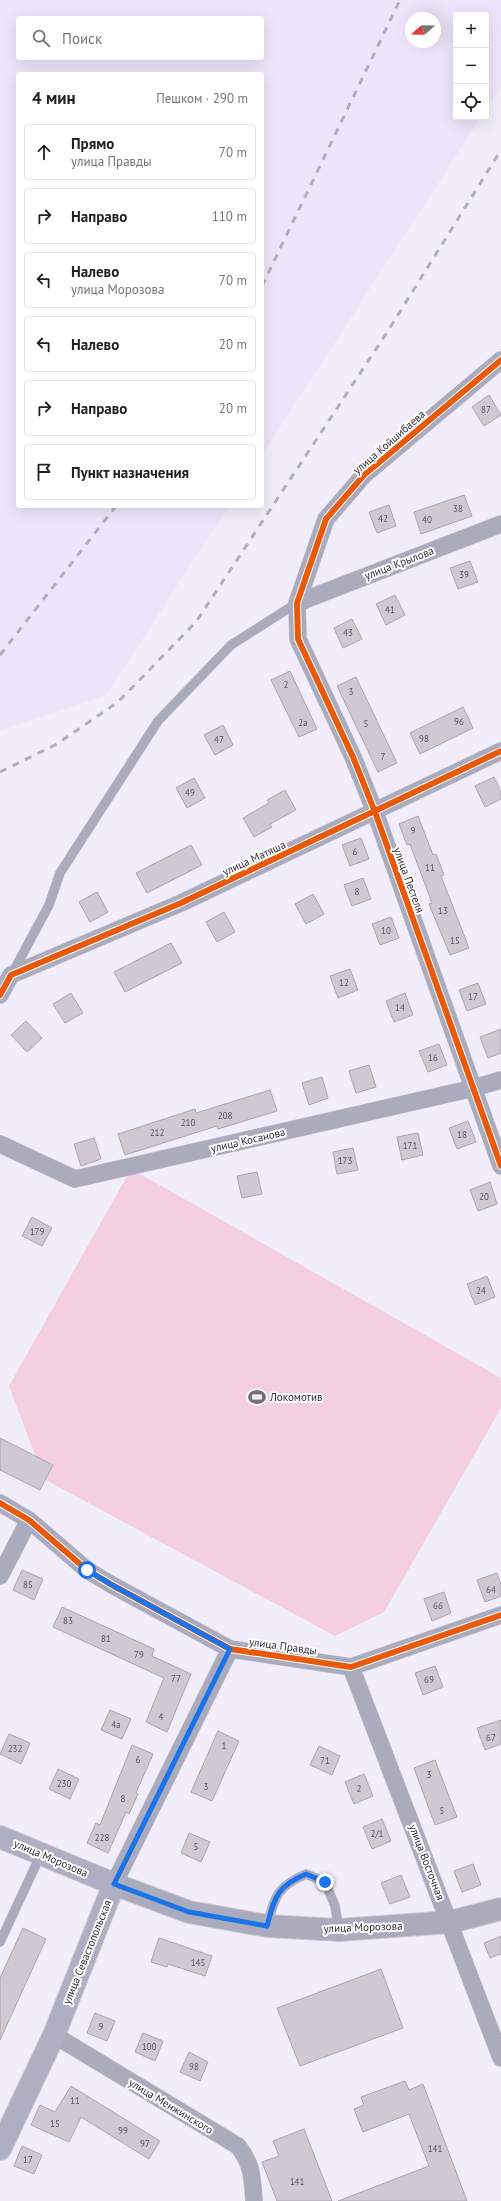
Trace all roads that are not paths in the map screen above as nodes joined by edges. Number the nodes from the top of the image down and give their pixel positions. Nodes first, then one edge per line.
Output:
1 (501, 360) edge
2 (501, 524) edge
3 (298, 603) junction
4 (501, 751) edge
5 (375, 812) junction
6 (11, 975) junction
7 (0, 995) edge
8 (501, 1080) edge
9 (474, 1088) junction
10 (0, 1144) edge
11 (501, 1166) edge
12 (0, 1503) edge
13 (29, 1520) junction
14 (0, 1576) edge
15 (501, 1614) edge
16 (230, 1649) junction
17 (351, 1666) junction
18 (0, 1836) edge
19 (41, 1853) junction
20 (114, 1884) junction
21 (501, 1909) edge
22 (450, 1922) junction
23 (267, 1926) junction
24 (339, 1930) junction
25 (0, 1942) edge
26 (54, 2036) junction
27 (501, 2058) edge
28 (0, 2149) edge
29 (254, 2201) edge

1 - 3 street, улица Койшибаева
2 - 3 street, улица Крылова
3 - 5 street, улица Пестеля
3 - 6 lane
4 - 5 street, улица Матяша
5 - 6 street, улица Матяша
5 - 9 street, улица Пестеля
6 - 7 street
8 - 9 street, улица Косанова
9 - 10 street, улица Косанова
9 - 11 street, улица Пестеля
12 - 13 street, улица Правды
13 - 14 street
13 - 16 street, улица Правды
15 - 17 street, улица Правды
16 - 17 street, улица Правды
16 - 20 street, улица Севастопольская
17 - 22 street, улица Восточная
18 - 19 main road, улица Морозова
19 - 20 main road, улица Морозова
19 - 25 lane
20 - 23 main road, улица Морозова
20 - 26 main road, улица Севастопольская
21 - 22 main road, улица Морозова
22 - 24 main road, улица Морозова
22 - 27 street, улица Восточная
23 - 24 main road, улица Морозова
23 - 24 lane
26 - 28 main road, улица Севастопольская
26 - 29 street, улица Менжинского

